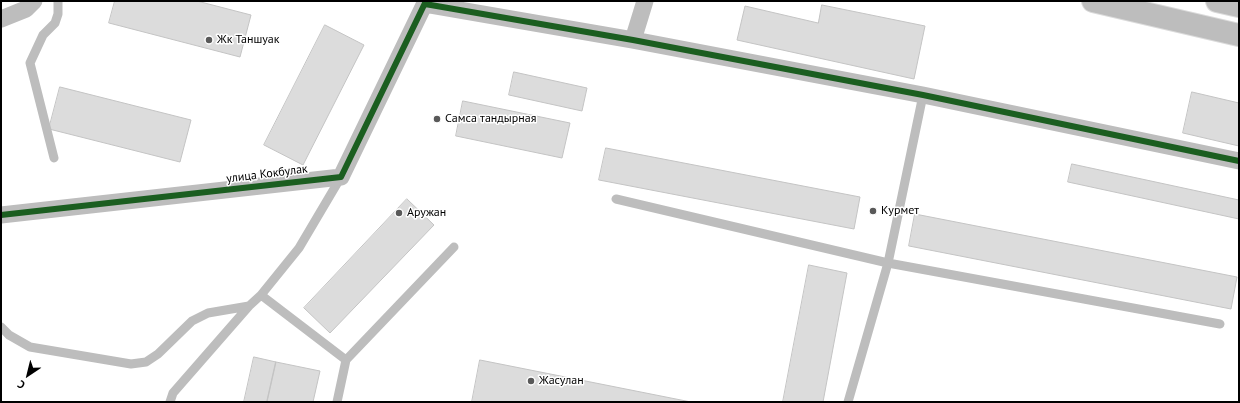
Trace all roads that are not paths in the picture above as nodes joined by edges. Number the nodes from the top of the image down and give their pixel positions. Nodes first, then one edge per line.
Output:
1 (34, 1) edge
2 (58, 1) edge
3 (645, 1) edge
4 (1093, 1) edge
5 (1217, 1) edge
6 (426, 2) edge
7 (1239, 6) edge
8 (1, 19) edge
9 (1239, 35) edge
10 (633, 40) junction
11 (923, 95) junction
12 (54, 158) dead end
13 (1239, 161) edge
14 (341, 176) junction
15 (616, 199) dead end
16 (1, 215) edge
17 (454, 247) dead end
18 (888, 263) junction
19 (261, 295) junction
20 (249, 306) junction
21 (1220, 324) dead end
22 (1, 327) edge
23 (346, 360) junction
24 (170, 402) edge
25 (337, 402) edge
26 (848, 402) edge

1 - 8 street
2 - 12 lane
3 - 10 street
4 - 9 main road
5 - 7 main road
6 - 10 street
6 - 14 street
10 - 11 street
11 - 13 street
11 - 18 lane
14 - 16 street, улица Кокбулак
14 - 19 lane
15 - 18 lane
17 - 23 lane
18 - 21 lane
18 - 26 lane
19 - 20 lane
19 - 23 lane
20 - 22 lane
20 - 24 lane
23 - 25 lane

